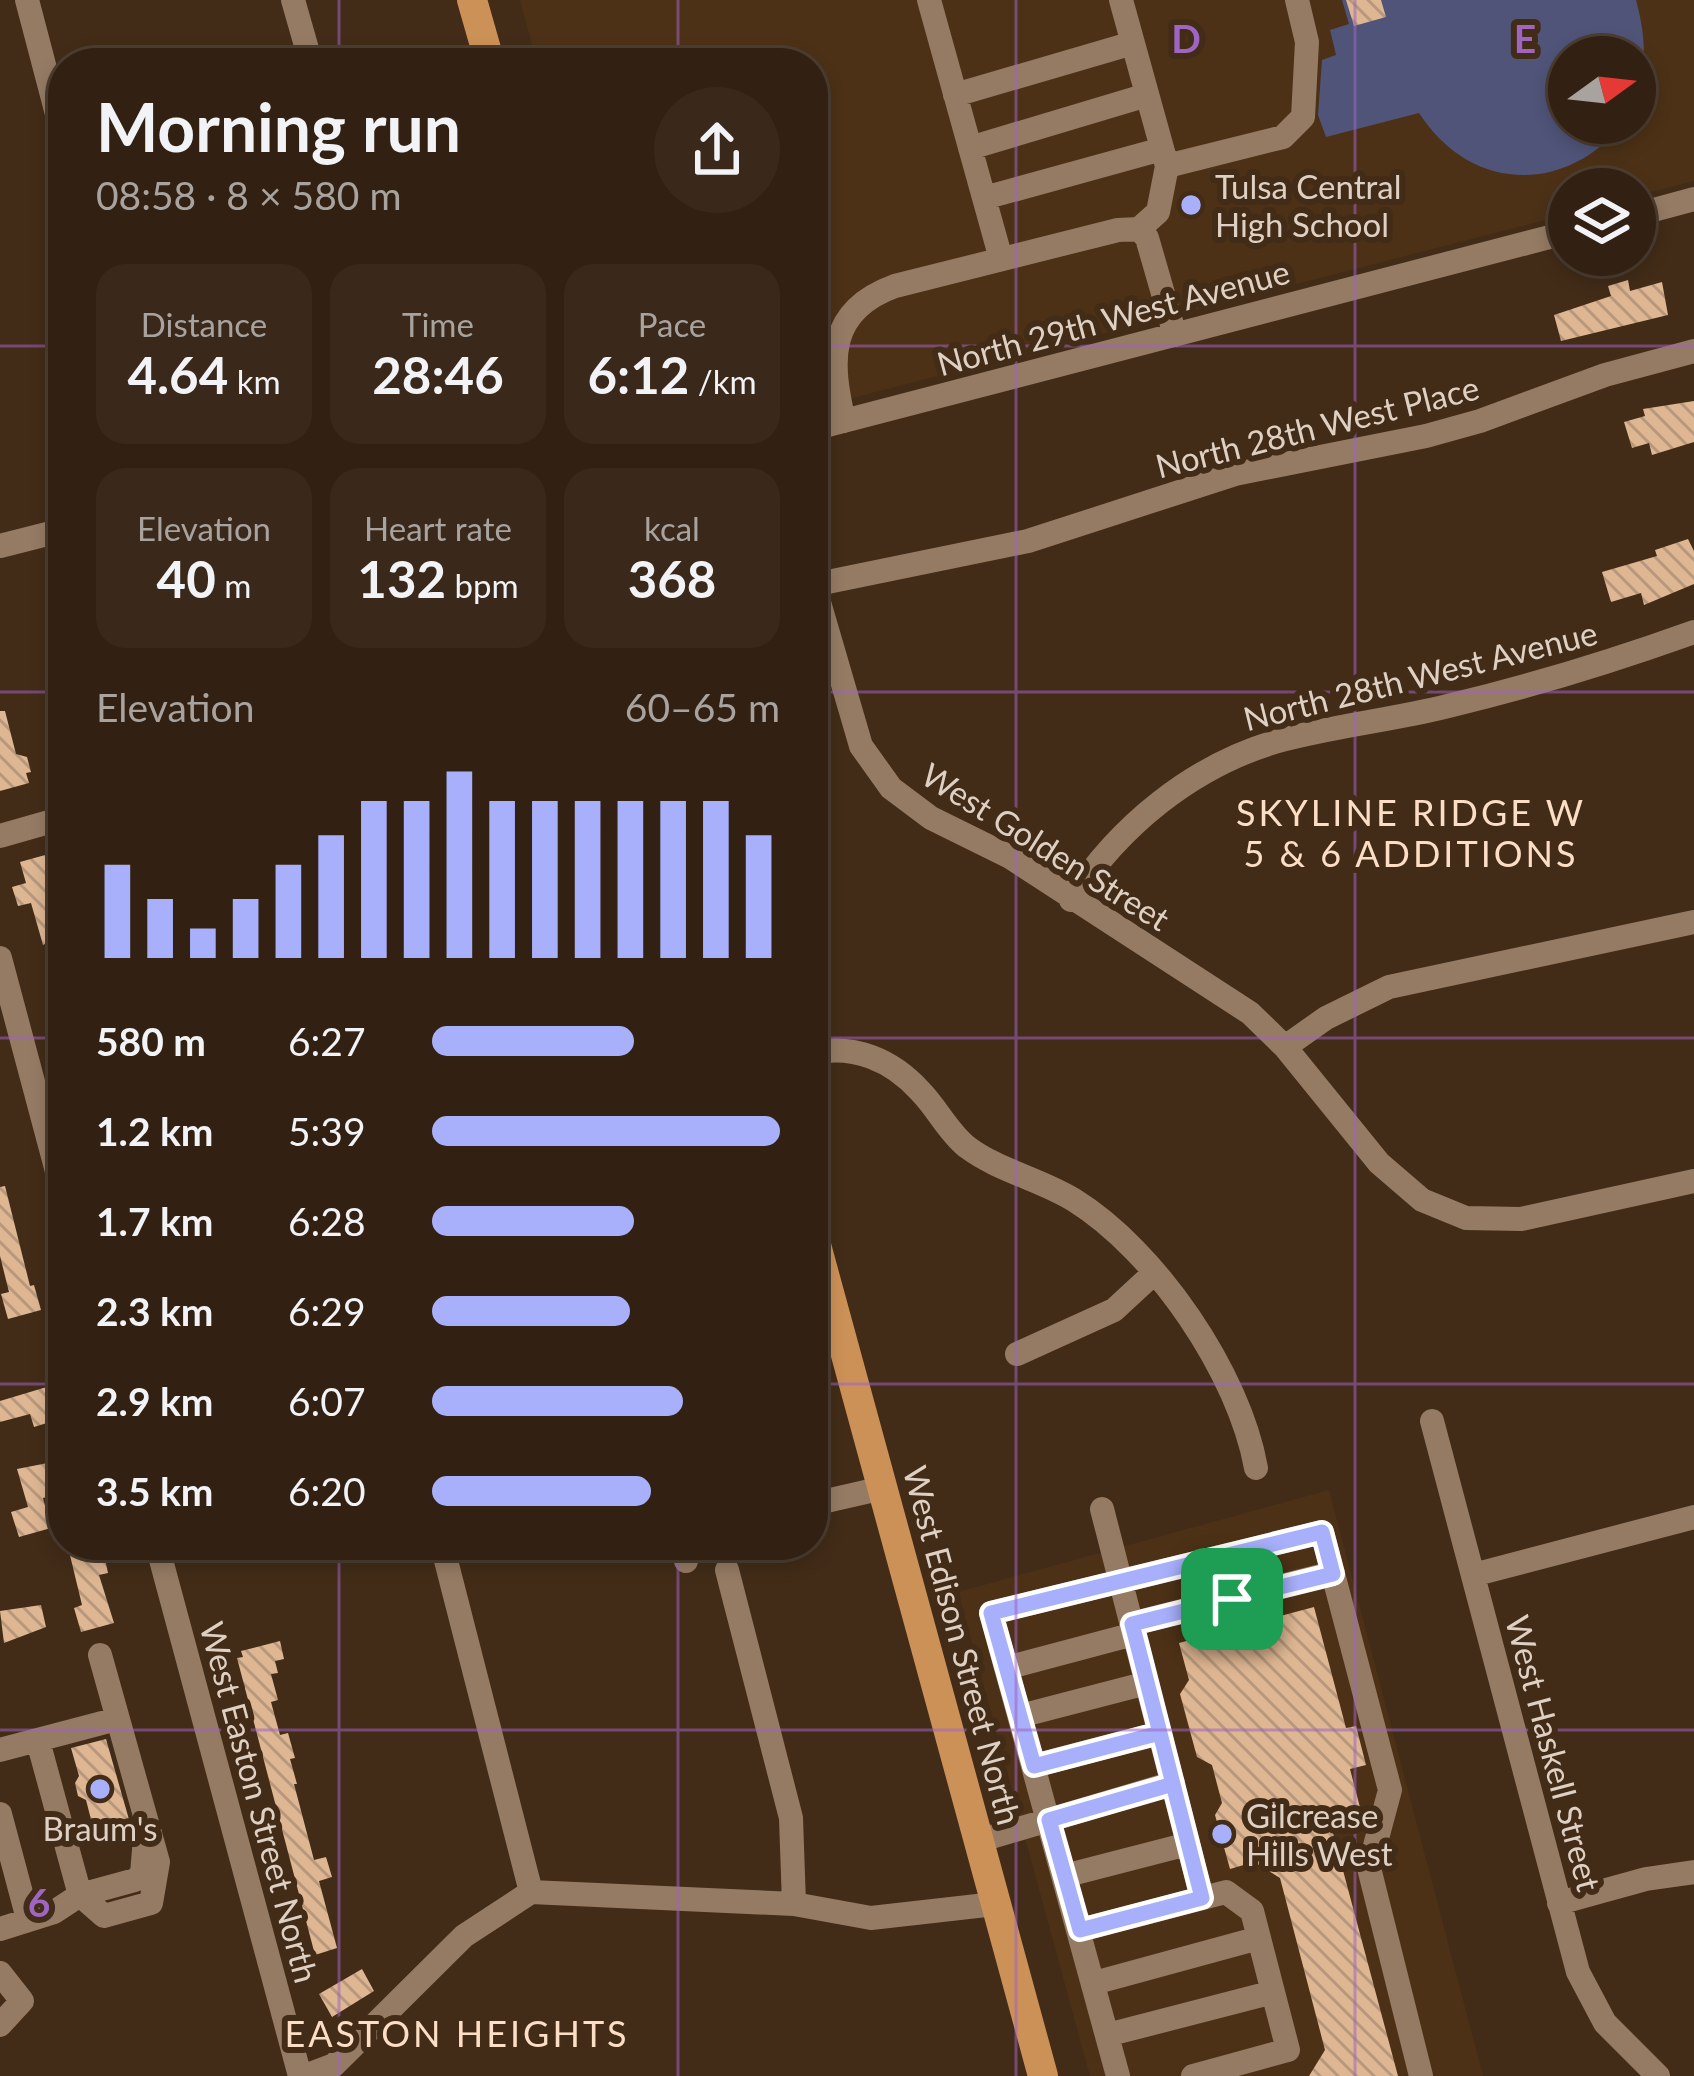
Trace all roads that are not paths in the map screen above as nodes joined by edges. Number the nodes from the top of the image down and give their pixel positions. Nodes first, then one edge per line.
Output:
1 (27, 0) edge
2 (292, 0) edge
3 (472, 0) edge
4 (929, 0) edge
5 (1121, 0) edge
6 (1297, 0) edge
7 (1133, 43) junction
8 (306, 48) edge
9 (486, 48) edge
10 (48, 80) edge
11 (955, 94) junction
12 (1147, 95) junction
13 (970, 148) junction
14 (1165, 157) junction
15 (984, 198) junction
16 (1694, 200) edge
17 (1656, 210) edge
18 (1139, 229) junction
19 (1548, 237) edge
20 (1001, 259) junction
21 (1175, 335) junction
22 (1694, 351) edge
23 (844, 421) junction
24 (828, 425) edge
25 (48, 534) edge
26 (0, 546) edge
27 (828, 582) edge
28 (1694, 632) edge
29 (828, 633) edge
30 (48, 822) edge
31 (0, 836) edge
32 (1071, 900) junction
33 (1694, 922) edge
34 (0, 958) edge
35 (1285, 1047) junction
36 (828, 1052) edge
37 (48, 1095) edge
38 (1694, 1181) edge
39 (1153, 1274) junction
40 (828, 1288) edge
41 (1017, 1354) dead end
42 (1432, 1421) dead end
43 (1256, 1468) dead end
44 (883, 1488) junction
45 (828, 1501) edge
46 (1102, 1509) dead end
47 (1694, 1517) edge
48 (161, 1560) edge
49 (446, 1560) edge
50 (727, 1570) dead end
51 (1333, 1574) junction
52 (1473, 1575) junction
53 (1120, 1580) junction
54 (1133, 1629) junction
55 (100, 1655) dead end
56 (1006, 1668) junction
57 (1147, 1683) junction
58 (1020, 1716) junction
59 (117, 1719) junction
60 (1160, 1733) junction
61 (38, 1741) junction
62 (0, 1750) edge
63 (1034, 1766) junction
64 (1173, 1784) junction
65 (0, 1814) edge
66 (1049, 1820) junction
67 (978, 1841) junction
68 (1188, 1844) junction
69 (1694, 1872) edge
70 (1064, 1876) junction
71 (531, 1892) junction
72 (80, 1895) junction
73 (1202, 1898) junction
74 (1558, 1903) junction
75 (794, 1904) junction
76 (995, 1904) junction
77 (28, 1919) junction
78 (0, 1929) edge
79 (1080, 1930) junction
80 (1259, 1938) junction
81 (0, 1972) edge
82 (1094, 1983) junction
83 (1273, 1992) junction
84 (0, 2028) edge
85 (1107, 2035) junction
86 (303, 2076) edge
87 (1043, 2076) edge
88 (1118, 2076) edge
89 (1193, 2076) edge
90 (1421, 2076) edge
91 (1658, 2076) edge

1 - 10 street
2 - 8 street
3 - 9 main road
4 - 11 street
5 - 7 street
6 - 14 street
7 - 11 street
7 - 12 street
11 - 13 street
12 - 13 street
12 - 14 street
13 - 15 street
14 - 15 street
14 - 18 street
15 - 20 street
16 - 17 street
18 - 20 street
18 - 21 street
19 - 21 street, North 29th West Avenue
20 - 23 street
21 - 23 street, North 29th West Avenue
22 - 27 street, North 28th West Place
23 - 24 street, North 29th West Avenue
25 - 26 street
28 - 32 street, North 28th West Avenue
29 - 32 street, West Golden Street
30 - 31 street
32 - 35 street, West Golden Street
33 - 35 street
34 - 37 street
35 - 38 street, West Golden Street
36 - 39 street
39 - 41 street
39 - 43 street
40 - 44 main road, West Edison Street North
42 - 52 street, West Haskell Street
44 - 45 street
44 - 67 main road, West Edison Street North
46 - 53 street
47 - 52 street
48 - 86 street, West Easton Street North
49 - 71 street
50 - 75 street
51 - 53 street
51 - 54 street
51 - 90 street
52 - 74 street, West Haskell Street
53 - 54 street
53 - 56 street
54 - 56 street
54 - 57 street
55 - 59 street
56 - 58 street
57 - 58 street
57 - 60 street
58 - 63 street
59 - 61 street
59 - 72 street
59 - 72 street
60 - 63 street
60 - 64 street
61 - 62 street
61 - 72 street
63 - 66 street
64 - 66 street
64 - 68 street
65 - 77 street
66 - 67 street
66 - 70 street
67 - 76 main road, West Edison Street North
68 - 70 street
68 - 73 street
69 - 74 street
70 - 79 street
71 - 75 street
71 - 86 street
72 - 77 street
73 - 79 street
73 - 80 street
74 - 91 street, West Haskell Street
75 - 76 street
76 - 87 main road, West Edison Street North
77 - 78 street
79 - 82 street
80 - 82 street
80 - 83 street
81 - 84 street
82 - 85 street
83 - 85 street
83 - 89 street
85 - 88 street

